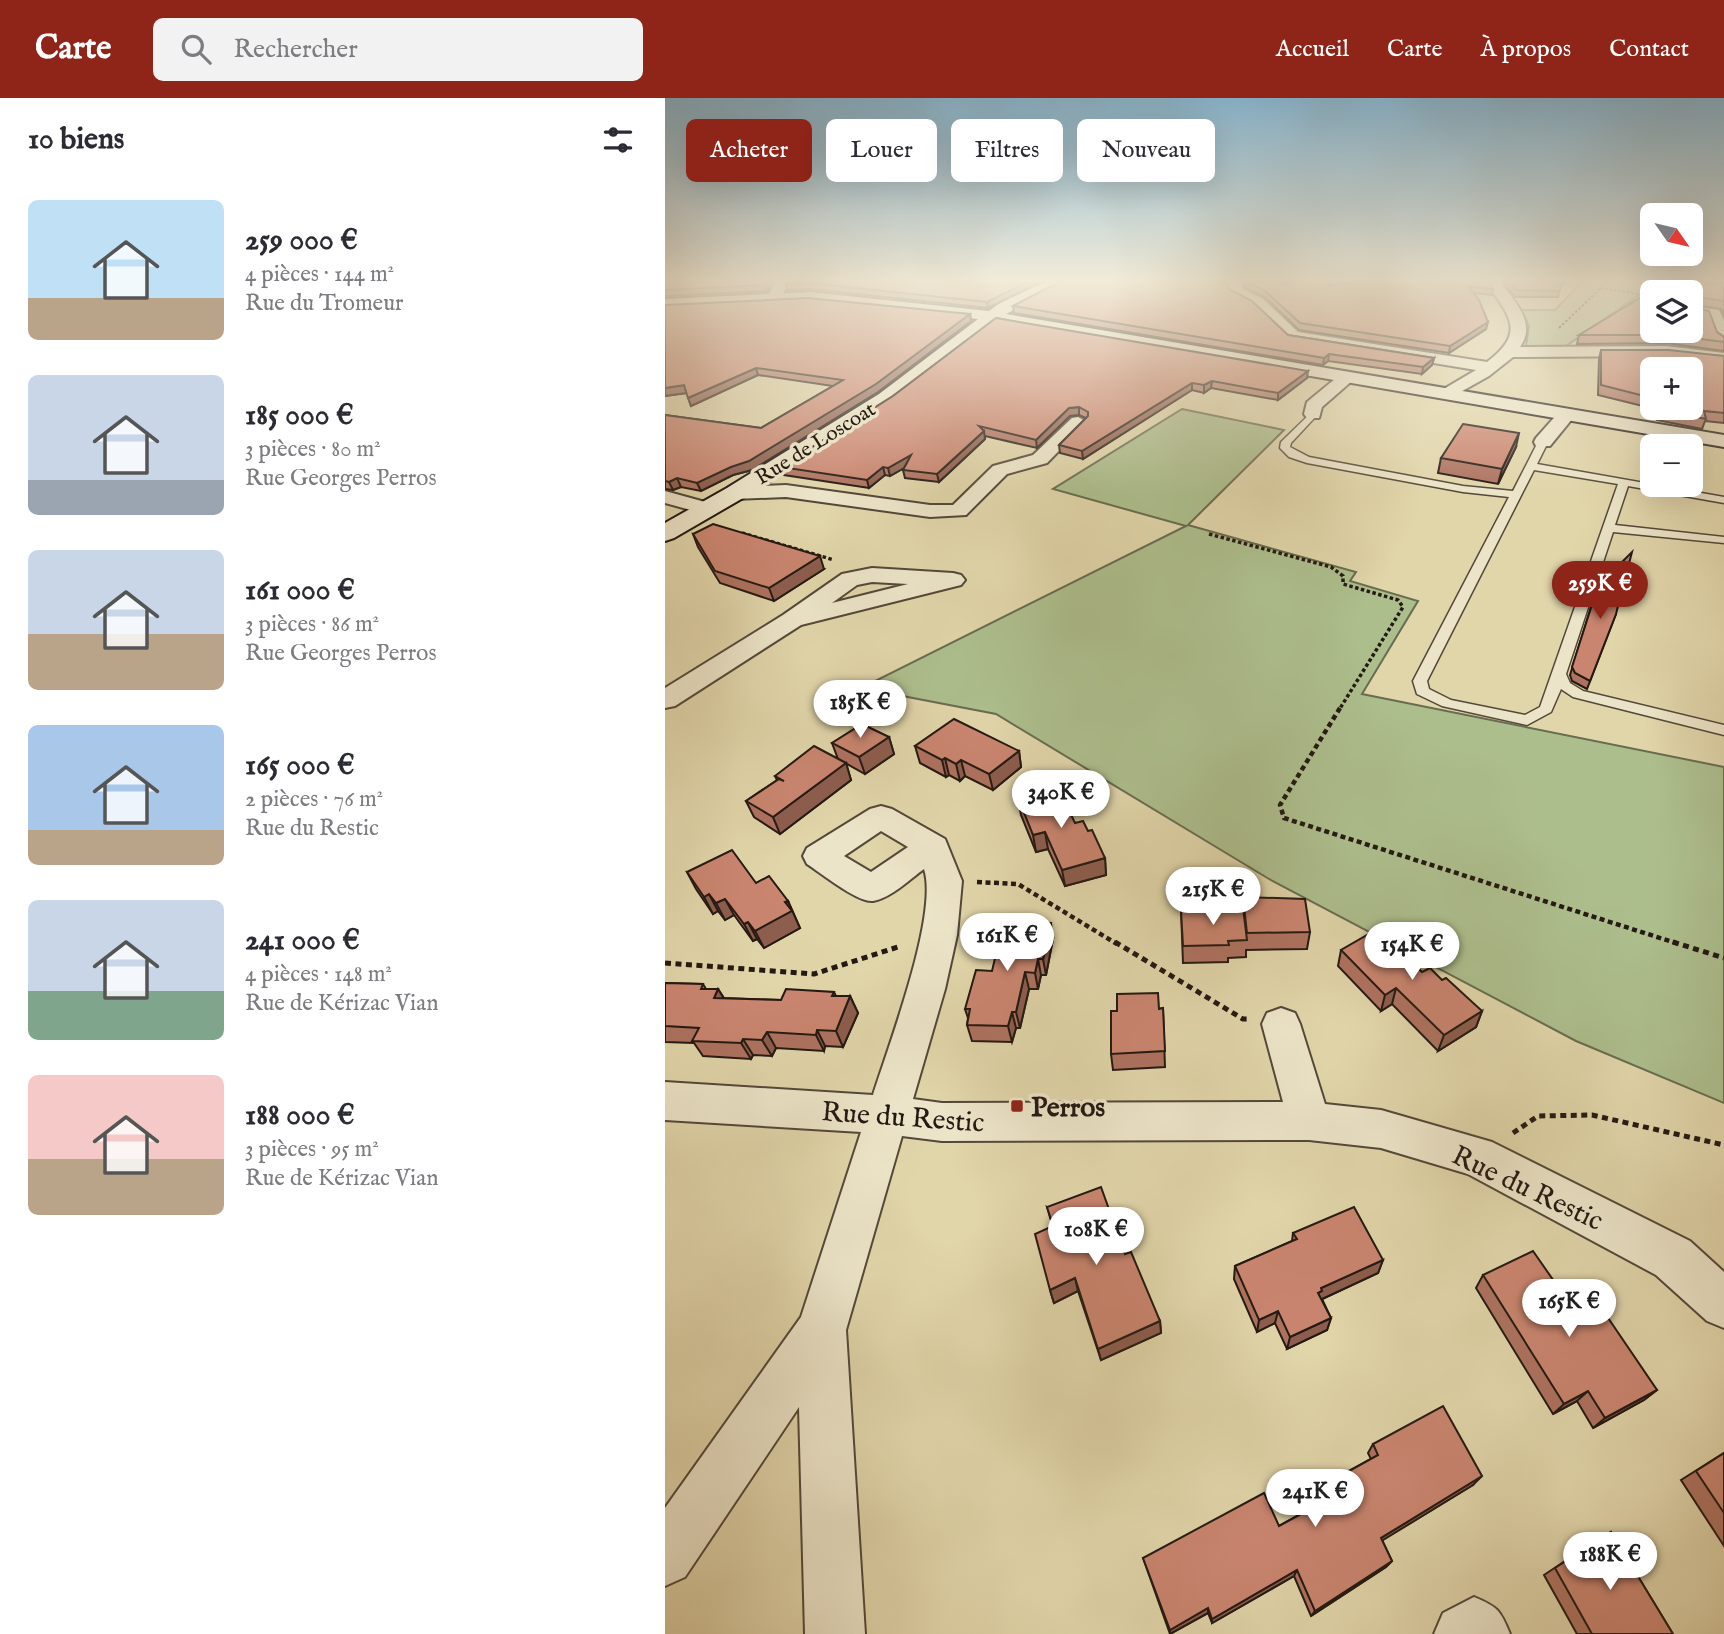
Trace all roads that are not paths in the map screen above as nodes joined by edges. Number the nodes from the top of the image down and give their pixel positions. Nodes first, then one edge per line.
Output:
1 (947, 351) edge
2 (1194, 351) edge
3 (1388, 351) edge
4 (1511, 352) joint
5 (1724, 358) edge
6 (1488, 367) junction
7 (1347, 377) junction
8 (1448, 394) junction
9 (1313, 414) joint
10 (1566, 415) junction
11 (1078, 422) edge
12 (1724, 441) edge
13 (1543, 442) joint
14 (1530, 466) junction
15 (1624, 482) junction
16 (735, 493) junction
17 (1515, 494) junction
18 (665, 497) edge
19 (1724, 500) edge
20 (709, 509) junction
21 (1609, 528) junction
22 (674, 529) edge
23 (1724, 540) edge
24 (792, 620) junction
25 (1559, 674) junction
26 (665, 700) edge
27 (1724, 730) edge
28 (933, 846) dead end
29 (1281, 1024) road end
30 (665, 1101) edge
31 (888, 1115) junction
32 (1309, 1121) junction
33 (1724, 1304) edge
34 (821, 1330) junction
35 (665, 1557) edge
36 (835, 1634) edge
37 (1464, 1634) edge
38 (1480, 1634) edge

1 - 16 main road, Rue de Loscoat
2 - 7 main road
3 - 6 street
4 - 5 street
4 - 6 street
6 - 8 street
7 - 8 main road
7 - 9 street
8 - 10 main road
9 - 17 lane
10 - 12 main road
10 - 13 street
11 - 16 street
13 - 14 lane
14 - 15 lane
14 - 17 lane
15 - 19 lane
15 - 21 lane
16 - 20 main road, Rue de Loscoat
17 - 25 lane
18 - 20 street
20 - 22 main road, Rue de Loscoat
21 - 23 lane
21 - 25 lane
24 - 24 street
24 - 26 street
25 - 27 lane
28 - 31 street
29 - 32 street
30 - 31 street, Rue du Restic
31 - 32 street, Rue du Restic
31 - 34 street
32 - 33 street, Rue du Restic
34 - 35 street
34 - 36 street
37 - 38 street

